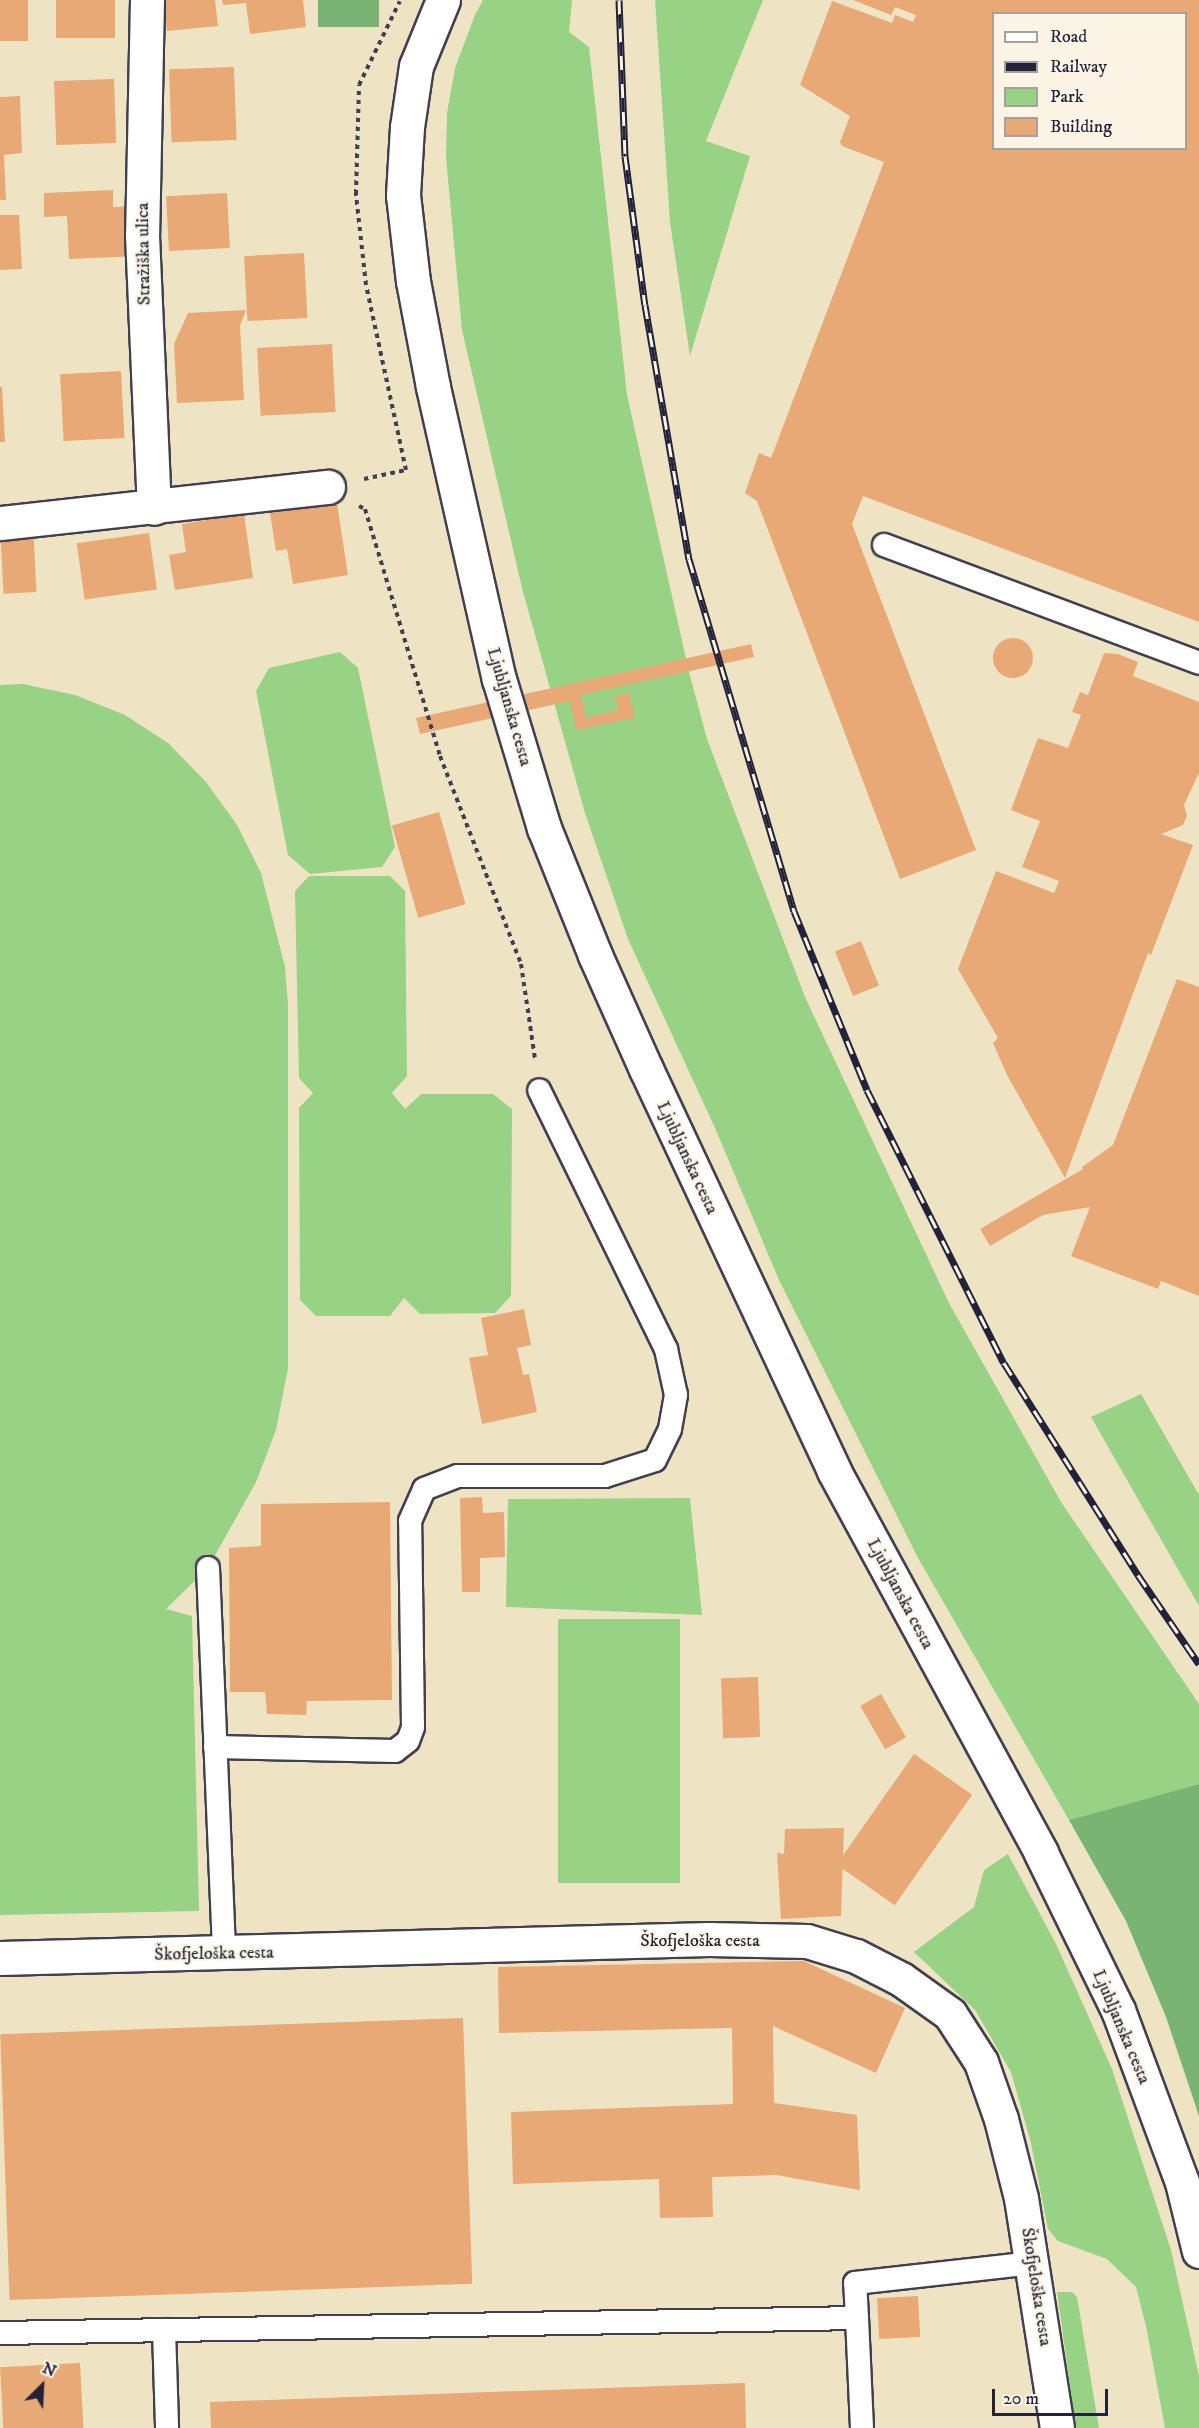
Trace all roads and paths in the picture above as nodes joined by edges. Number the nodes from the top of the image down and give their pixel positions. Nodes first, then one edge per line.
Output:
1 (147, 0) edge
2 (400, 0) edge
3 (443, 0) edge
4 (328, 487) junction
5 (154, 508) junction
6 (0, 523) edge
7 (884, 545) dead end
8 (1199, 663) edge
9 (539, 1090) joint
10 (208, 1568) dead end
11 (214, 1747) junction
12 (224, 1954) junction
13 (0, 1958) edge
14 (1199, 2251) edge
15 (1033, 2263) junction
16 (856, 2318) junction
17 (164, 2330) junction
18 (0, 2333) edge
19 (167, 2428) edge
20 (862, 2428) edge
21 (1057, 2428) edge

1 - 5 main road, Stražiška ulica
2 - 4 path
3 - 14 main road, Ljubljanska cesta
4 - 5 main road
4 - 9 path
5 - 6 main road
7 - 8 lane
9 - 11 lane
10 - 11 lane
11 - 12 lane
12 - 13 main road, Škofjeloška cesta
12 - 15 main road, Škofjeloška cesta
15 - 16 lane
15 - 21 main road, Škofjeloška cesta
16 - 17 lane
16 - 20 lane
17 - 18 lane
17 - 19 lane

